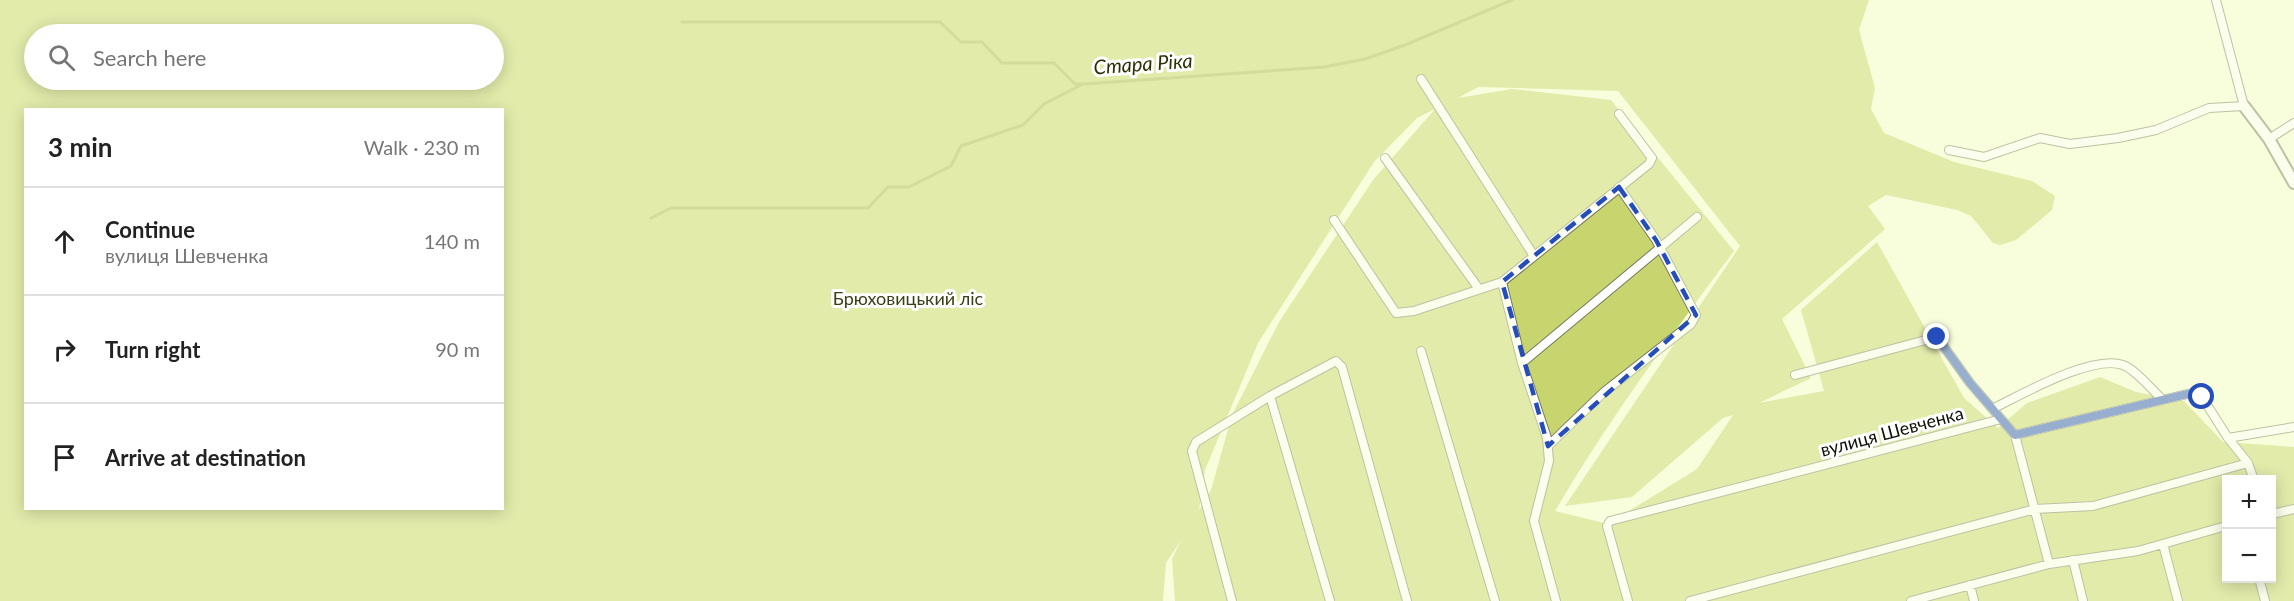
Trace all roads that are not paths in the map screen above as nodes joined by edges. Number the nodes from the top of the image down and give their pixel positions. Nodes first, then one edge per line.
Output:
1 (2216, 0) edge
2 (1421, 79) dead end
3 (2244, 106) junction
4 (1619, 114) dead end
5 (2294, 123) edge
6 (2269, 139) junction
7 (1949, 150) dead end
8 (1385, 158) dead end
9 (2294, 183) edge
10 (1619, 187) junction
11 (1697, 217) dead end
12 (1334, 220) dead end
13 (1660, 248) junction
14 (1534, 256) junction
15 (1502, 282) junction
16 (1479, 289) junction
17 (1421, 351) dead end
18 (1522, 363) junction
19 (1795, 375) dead end
20 (1270, 396) junction
21 (2162, 399) junction
22 (1992, 409) junction
23 (2001, 419) junction
24 (2294, 427) edge
25 (2015, 435) junction
26 (2228, 438) junction
27 (1548, 446) junction
28 (2248, 462) junction
29 (2252, 475) edge
30 (2035, 509) junction
31 (2294, 509) edge
32 (2276, 513) edge
33 (2222, 527) edge
34 (2163, 544) junction
35 (2073, 560) junction
36 (2049, 564) junction
37 (2260, 583) edge
38 (1970, 585) junction
39 (1232, 601) edge
40 (1330, 601) edge
41 (1407, 601) edge
42 (1495, 601) edge
43 (1556, 601) edge
44 (1628, 601) edge
45 (1690, 601) edge
46 (1911, 601) edge
47 (1974, 601) edge
48 (2084, 601) edge
49 (2178, 601) edge
50 (2265, 601) edge

1 - 3 street
2 - 14 street
3 - 6 street
3 - 7 street
4 - 10 street
5 - 6 street
6 - 9 street
8 - 16 street
10 - 13 street
10 - 14 street
11 - 13 street
12 - 16 street
13 - 18 street
13 - 27 street
14 - 15 street
15 - 16 street
15 - 18 street
17 - 42 street
18 - 27 street
19 - 22 street
20 - 39 street
20 - 40 street
20 - 41 street
21 - 22 street
21 - 25 street
21 - 26 street
22 - 23 street
23 - 25 street
23 - 44 street, вулиця Шевченка
24 - 26 street
25 - 30 street
26 - 28 street
27 - 43 street
28 - 29 street
28 - 30 street
30 - 36 street
30 - 45 street
31 - 32 street
33 - 34 street
34 - 35 street
34 - 49 street
35 - 36 street
35 - 48 street
36 - 38 street
37 - 50 street
38 - 46 street
38 - 47 street

